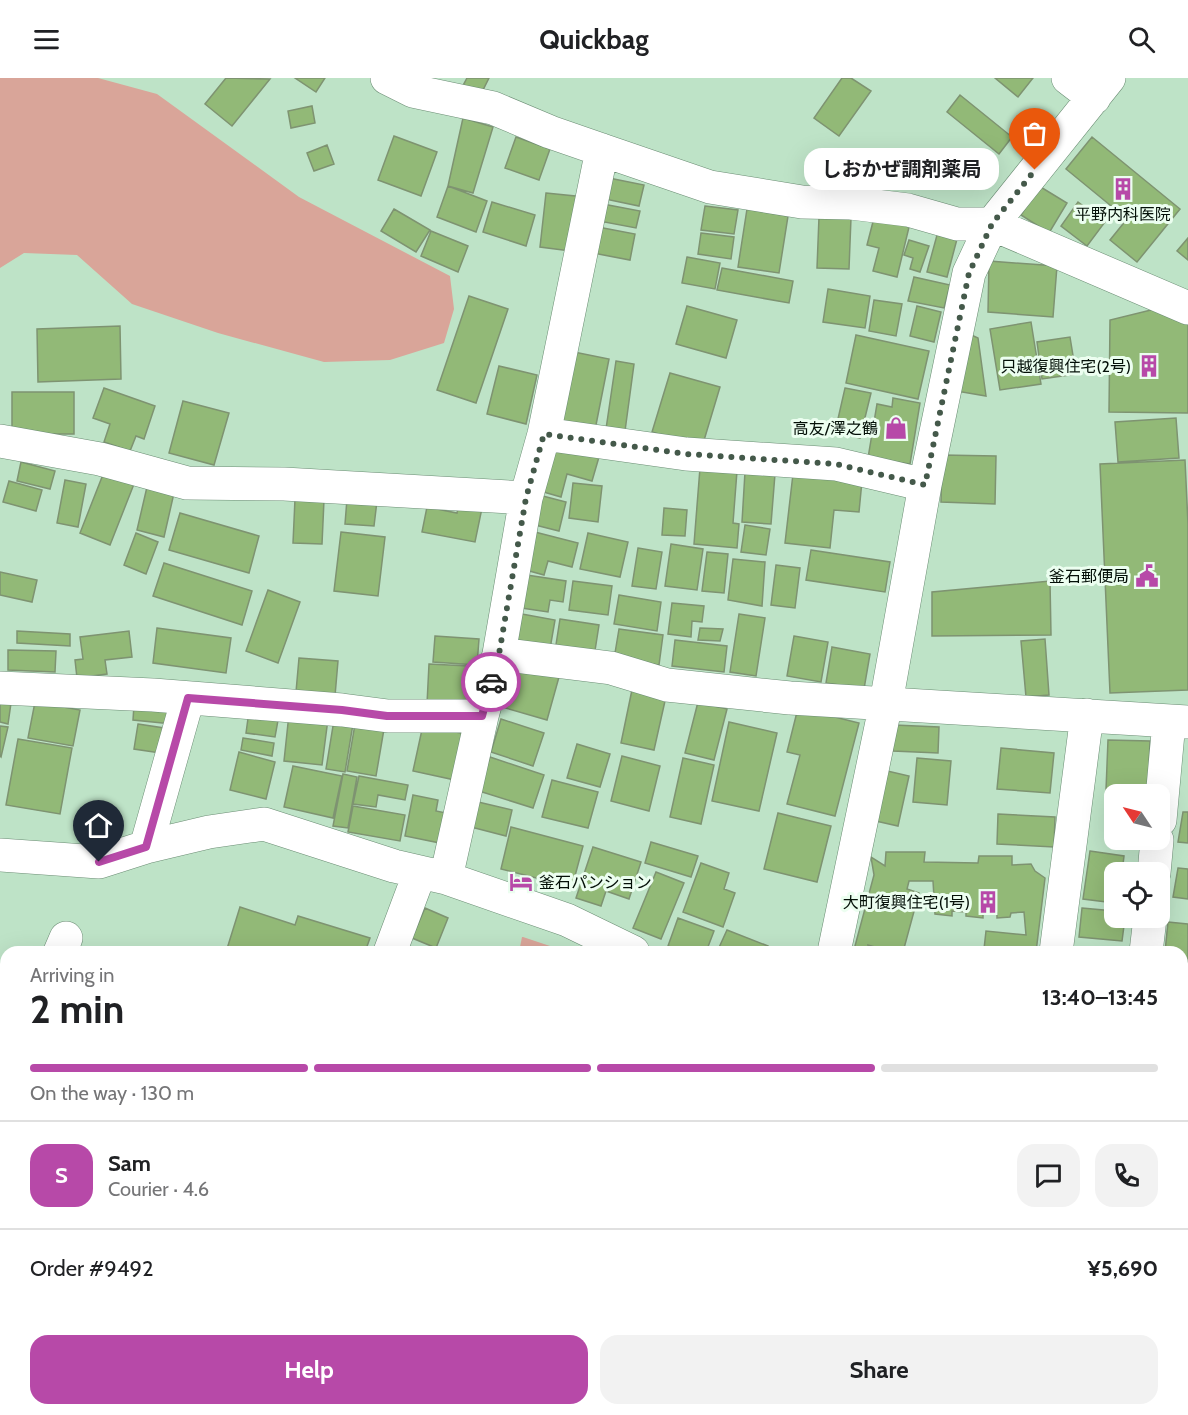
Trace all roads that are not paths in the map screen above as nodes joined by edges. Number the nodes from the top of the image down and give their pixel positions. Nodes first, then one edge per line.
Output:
1 (387, 78) edge
2 (1068, 78) edge
3 (1102, 88) edge
4 (602, 150) junction
5 (992, 224) junction
6 (1188, 308) edge
7 (544, 434) junction
8 (0, 441) edge
9 (925, 485) junction
10 (526, 498) junction
11 (499, 654) junction
12 (0, 688) edge
13 (188, 698) junction
14 (886, 703) junction
15 (1087, 715) junction
16 (482, 716) junction
17 (1179, 722) edge
18 (1167, 784) edge
19 (146, 847) junction
20 (0, 855) edge
21 (433, 875) junction
22 (1149, 928) edge
23 (393, 946) edge
24 (621, 946) edge
25 (835, 946) edge
26 (1057, 946) edge
27 (1147, 946) edge

1 - 4 street
2 - 3 street
3 - 5 street
4 - 5 street
4 - 7 street
5 - 6 street
5 - 9 street
7 - 9 street
7 - 10 street
8 - 10 street
9 - 14 street
10 - 11 street
11 - 14 street
11 - 16 street
12 - 13 street
13 - 16 street
13 - 19 street
14 - 15 street
14 - 25 street
15 - 17 street
15 - 26 street
16 - 21 street
17 - 18 street
19 - 20 street
19 - 21 street
21 - 23 street
21 - 24 street
22 - 27 street

